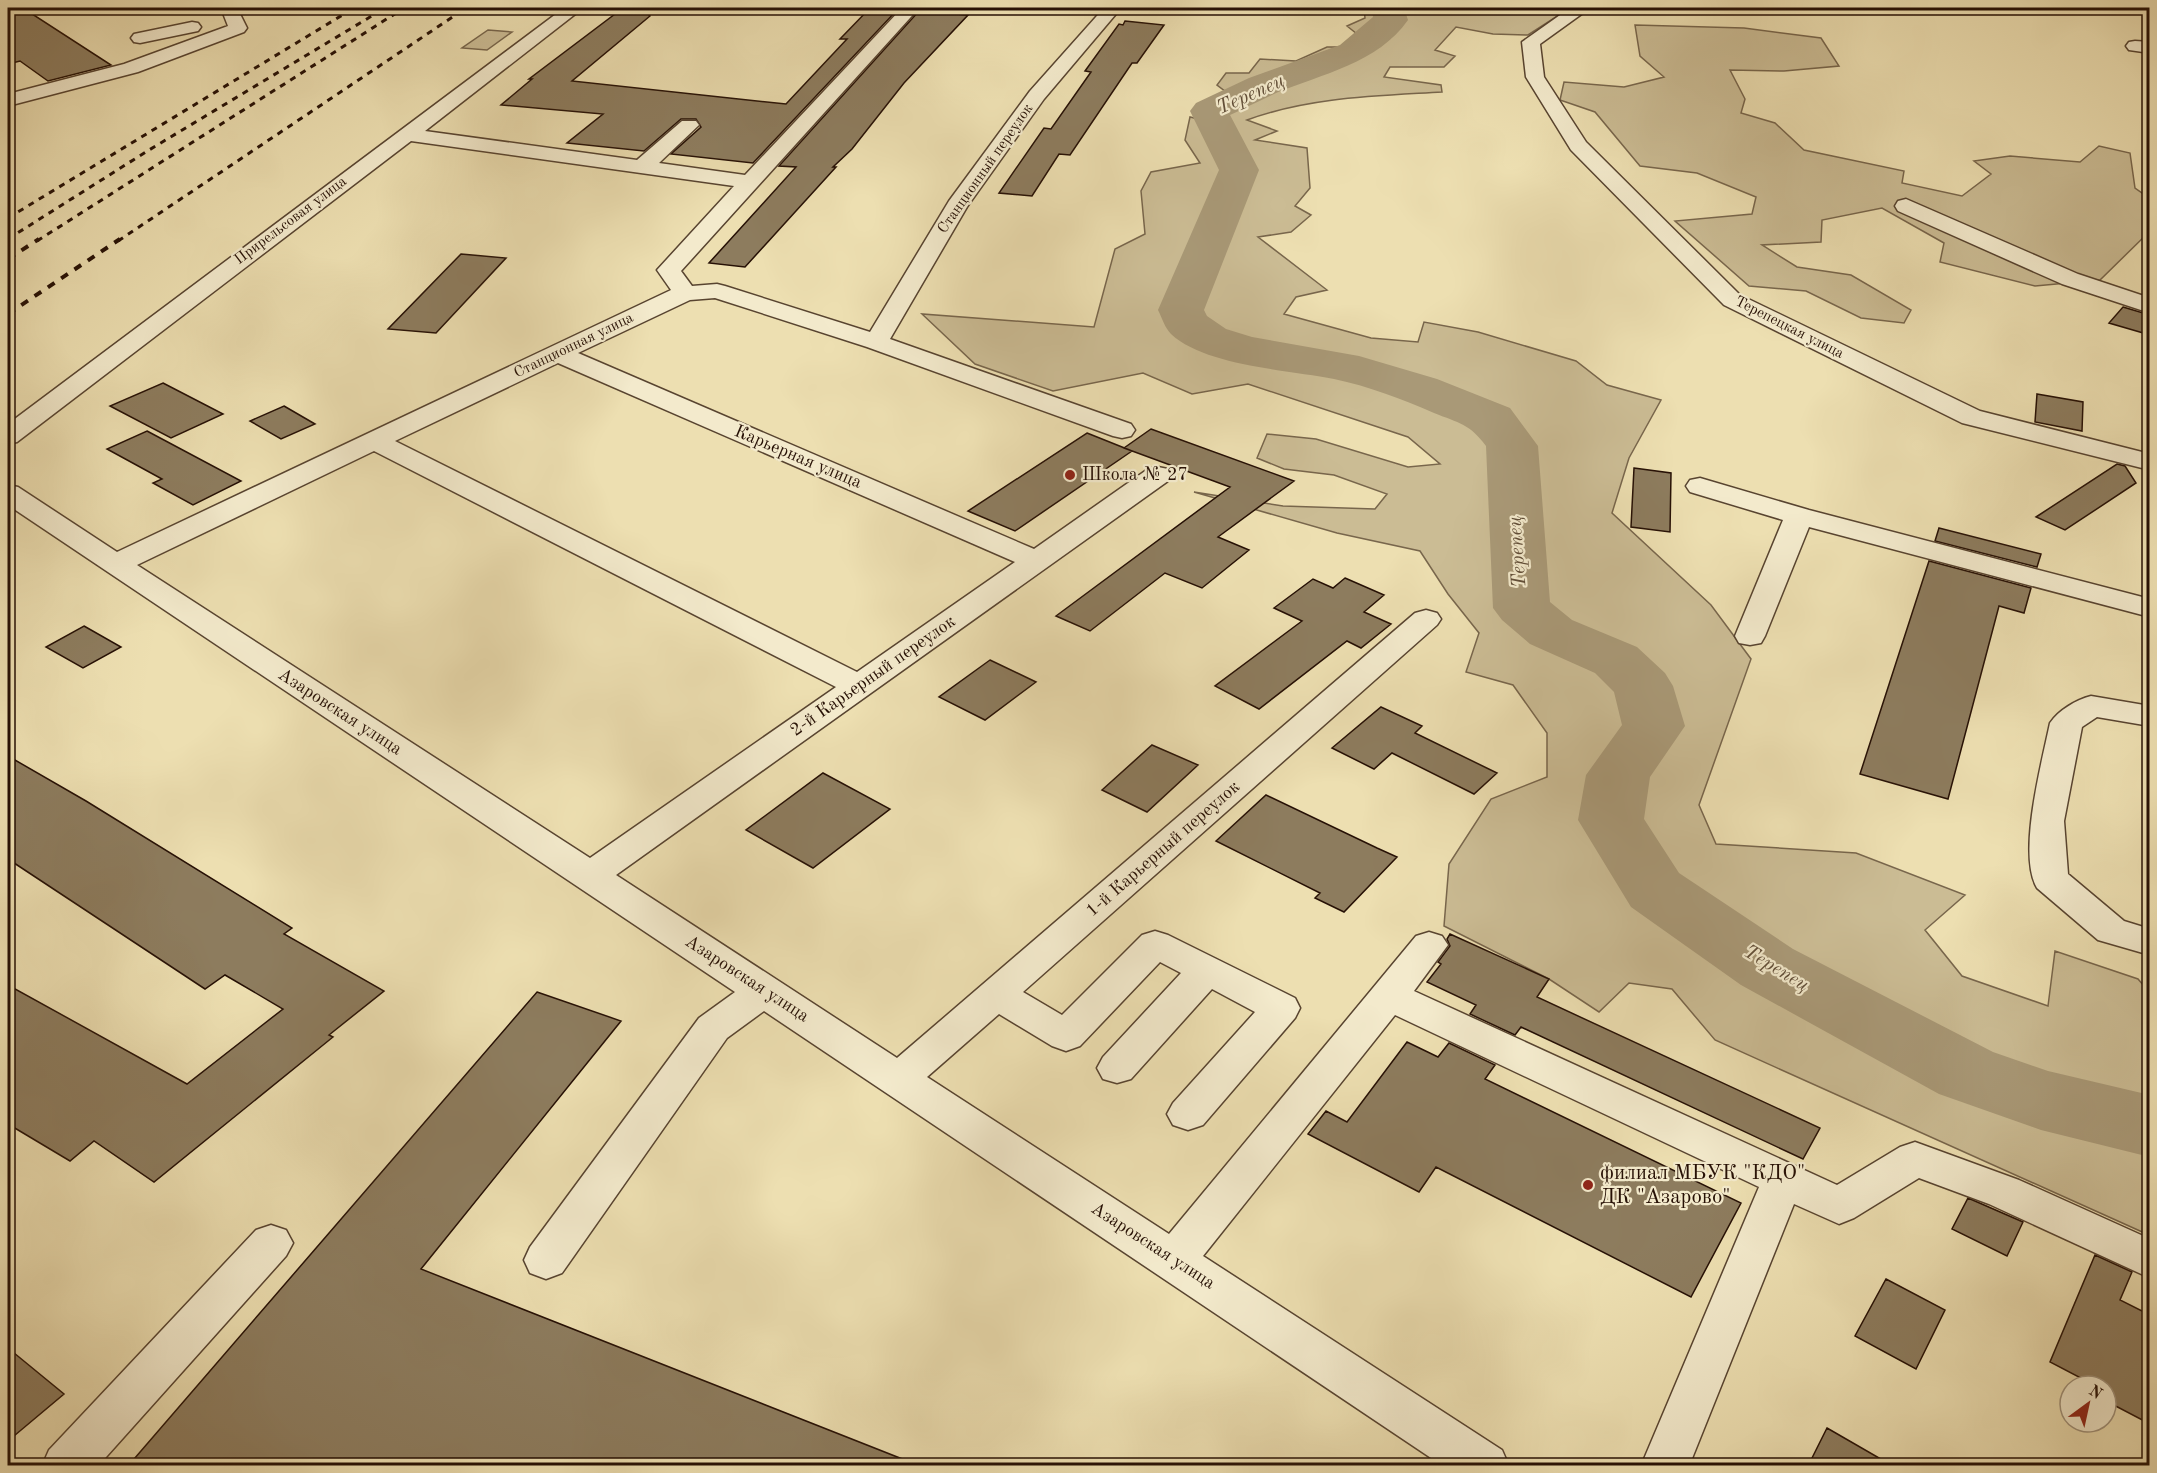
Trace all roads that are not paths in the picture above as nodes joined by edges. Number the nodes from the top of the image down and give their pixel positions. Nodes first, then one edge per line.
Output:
1 (574, 8) edge
2 (912, 8) edge
3 (1113, 8) edge
4 (1581, 8) edge
5 (232, 13) edge
6 (140, 38) dead end
7 (8, 100) edge
8 (38, 112) dead end
9 (8, 114) edge
10 (689, 125) dead end
11 (405, 134) junction
12 (642, 167) junction
13 (748, 182) junction
14 (1906, 206) dead end
15 (685, 292) junction
16 (2150, 306) edge
17 (876, 342) junction
18 (559, 354) junction
19 (1122, 430) dead end
20 (8, 436) edge
21 (373, 440) junction
22 (2150, 462) edge
23 (1158, 475) dead end
24 (1700, 486) dead end
25 (8, 493) edge
26 (1798, 516) junction
27 (1037, 561) junction
28 (115, 564) junction
29 (2150, 608) edge
30 (1426, 619) dead end
31 (1750, 636) dead end
32 (859, 686) junction
33 (2150, 716) edge
34 (589, 876) junction
35 (2150, 942) edge
36 (1429, 945) dead end
37 (1207, 970) junction
38 (764, 991) junction
39 (996, 994) junction
40 (1389, 996) junction
41 (1117, 1068) dead end
42 (899, 1079) junction
43 (1188, 1114) dead end
44 (1783, 1179) junction
45 (271, 1243) dead end
46 (546, 1260) dead end
47 (1174, 1260) junction
48 (2150, 1260) edge
49 (66, 1466) edge
50 (1485, 1466) edge
51 (1665, 1466) edge

1 - 11 street, Прирельсовая улица
2 - 13 street
3 - 17 street, Станционный переулок
4 - 22 street, Терепецкая улица
5 - 6 street
5 - 7 street
8 - 9 street
10 - 12 street
11 - 12 street
11 - 20 street, Прирельсовая улица
12 - 13 street
13 - 15 street
14 - 16 street
15 - 17 street
15 - 18 street, Станционная улица
17 - 19 street
18 - 21 street, Станционная улица
18 - 27 street, Карьерная улица
21 - 28 street, Станционная улица
21 - 32 street
23 - 27 street, 2-й Карьерный переулок
24 - 26 street
25 - 28 street, Азаровская улица
26 - 29 street
26 - 31 street
27 - 32 street, 2-й Карьерный переулок
28 - 34 street, Азаровская улица
30 - 39 street, 1-й Карьерный переулок
32 - 34 street, 2-й Карьерный переулок
33 - 35 street
34 - 38 street, Азаровская улица
36 - 40 street
37 - 39 street
37 - 41 street
37 - 43 street
38 - 42 street, Азаровская улица
38 - 46 street
39 - 42 street, 1-й Карьерный переулок
40 - 44 street
40 - 47 street
42 - 47 street, Азаровская улица
44 - 48 street
44 - 51 street
45 - 49 street
47 - 50 street, Азаровская улица

